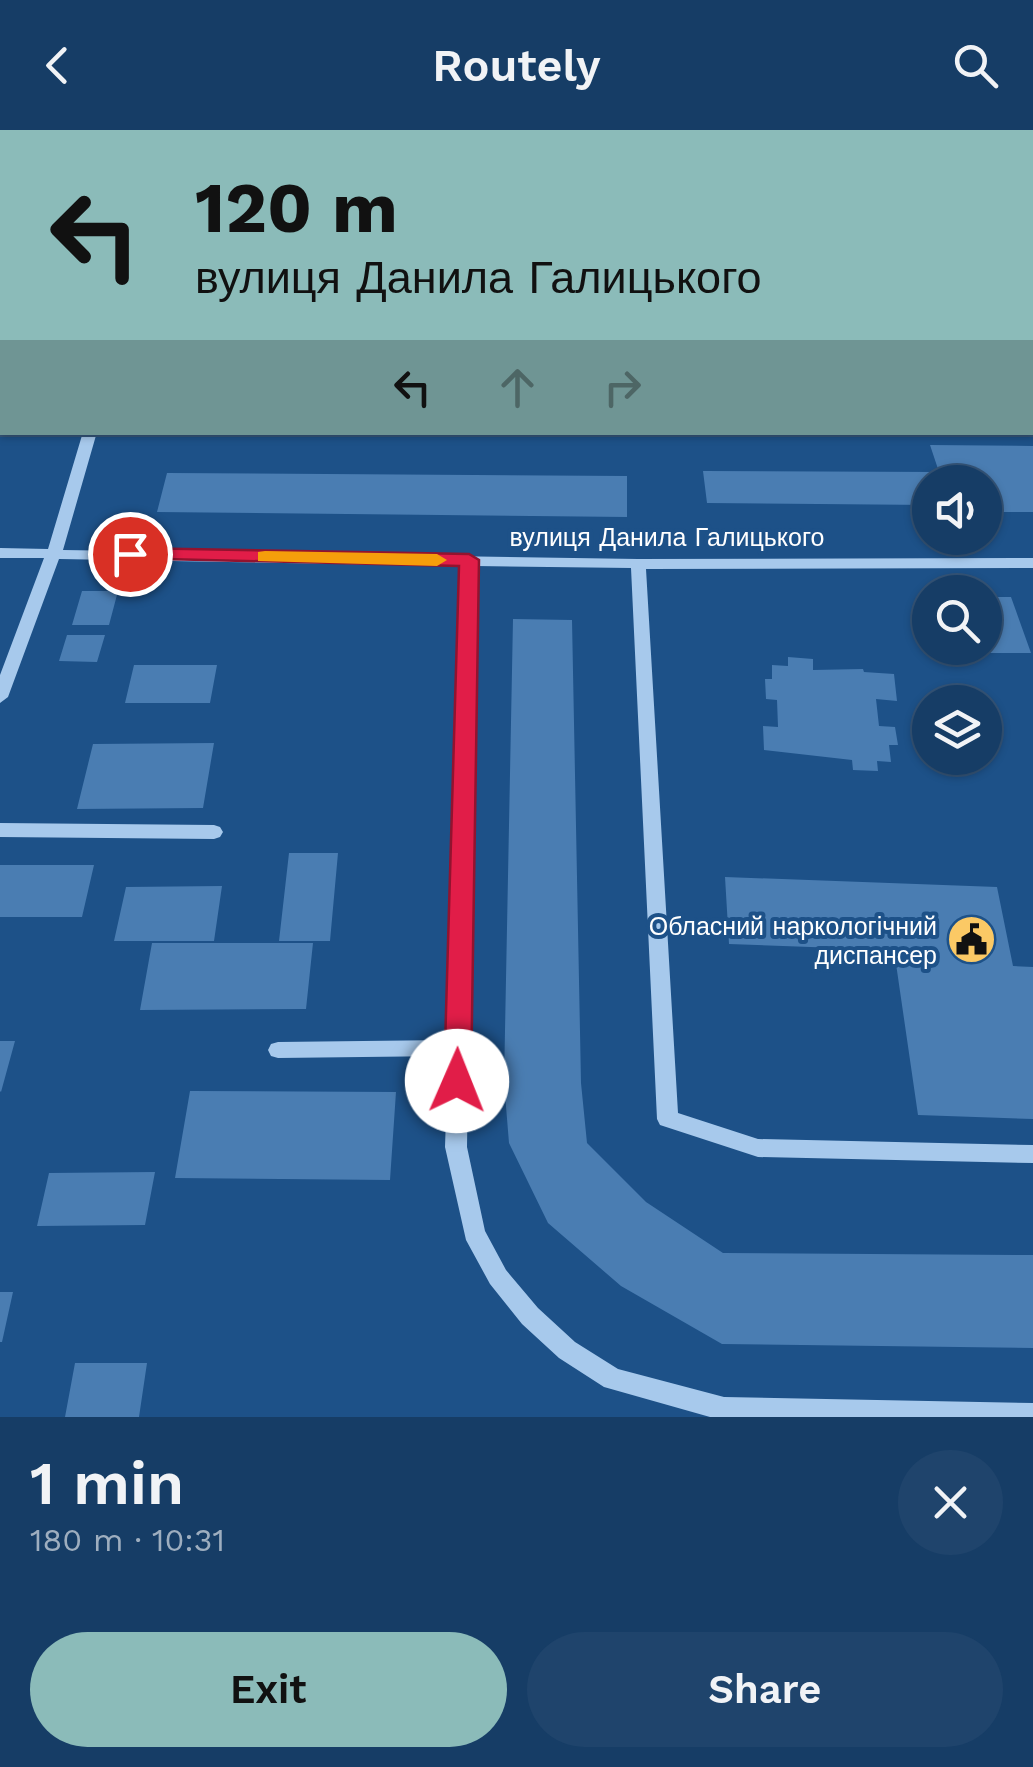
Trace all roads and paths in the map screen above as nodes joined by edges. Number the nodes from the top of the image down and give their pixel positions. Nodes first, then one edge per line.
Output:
1 (89, 435) edge
2 (54, 553) junction
3 (0, 554) edge
4 (469, 560) junction
5 (1033, 563) edge
6 (638, 564) junction
7 (6, 662) edge
8 (0, 697) edge
9 (0, 830) edge
10 (214, 832) dead end
11 (458, 1048) junction
12 (278, 1050) dead end
13 (1033, 1154) edge
14 (725, 1413) edge
15 (1033, 1415) edge

1 - 2 street
2 - 3 street, вулиця Данила Галицького
2 - 4 street, вулиця Данила Галицького
2 - 7 street
4 - 6 street, вулиця Данила Галицького
4 - 11 street
5 - 6 street, вулиця Данила Галицького
6 - 13 street
7 - 8 street
9 - 10 street
11 - 12 street
11 - 14 street
14 - 15 street

